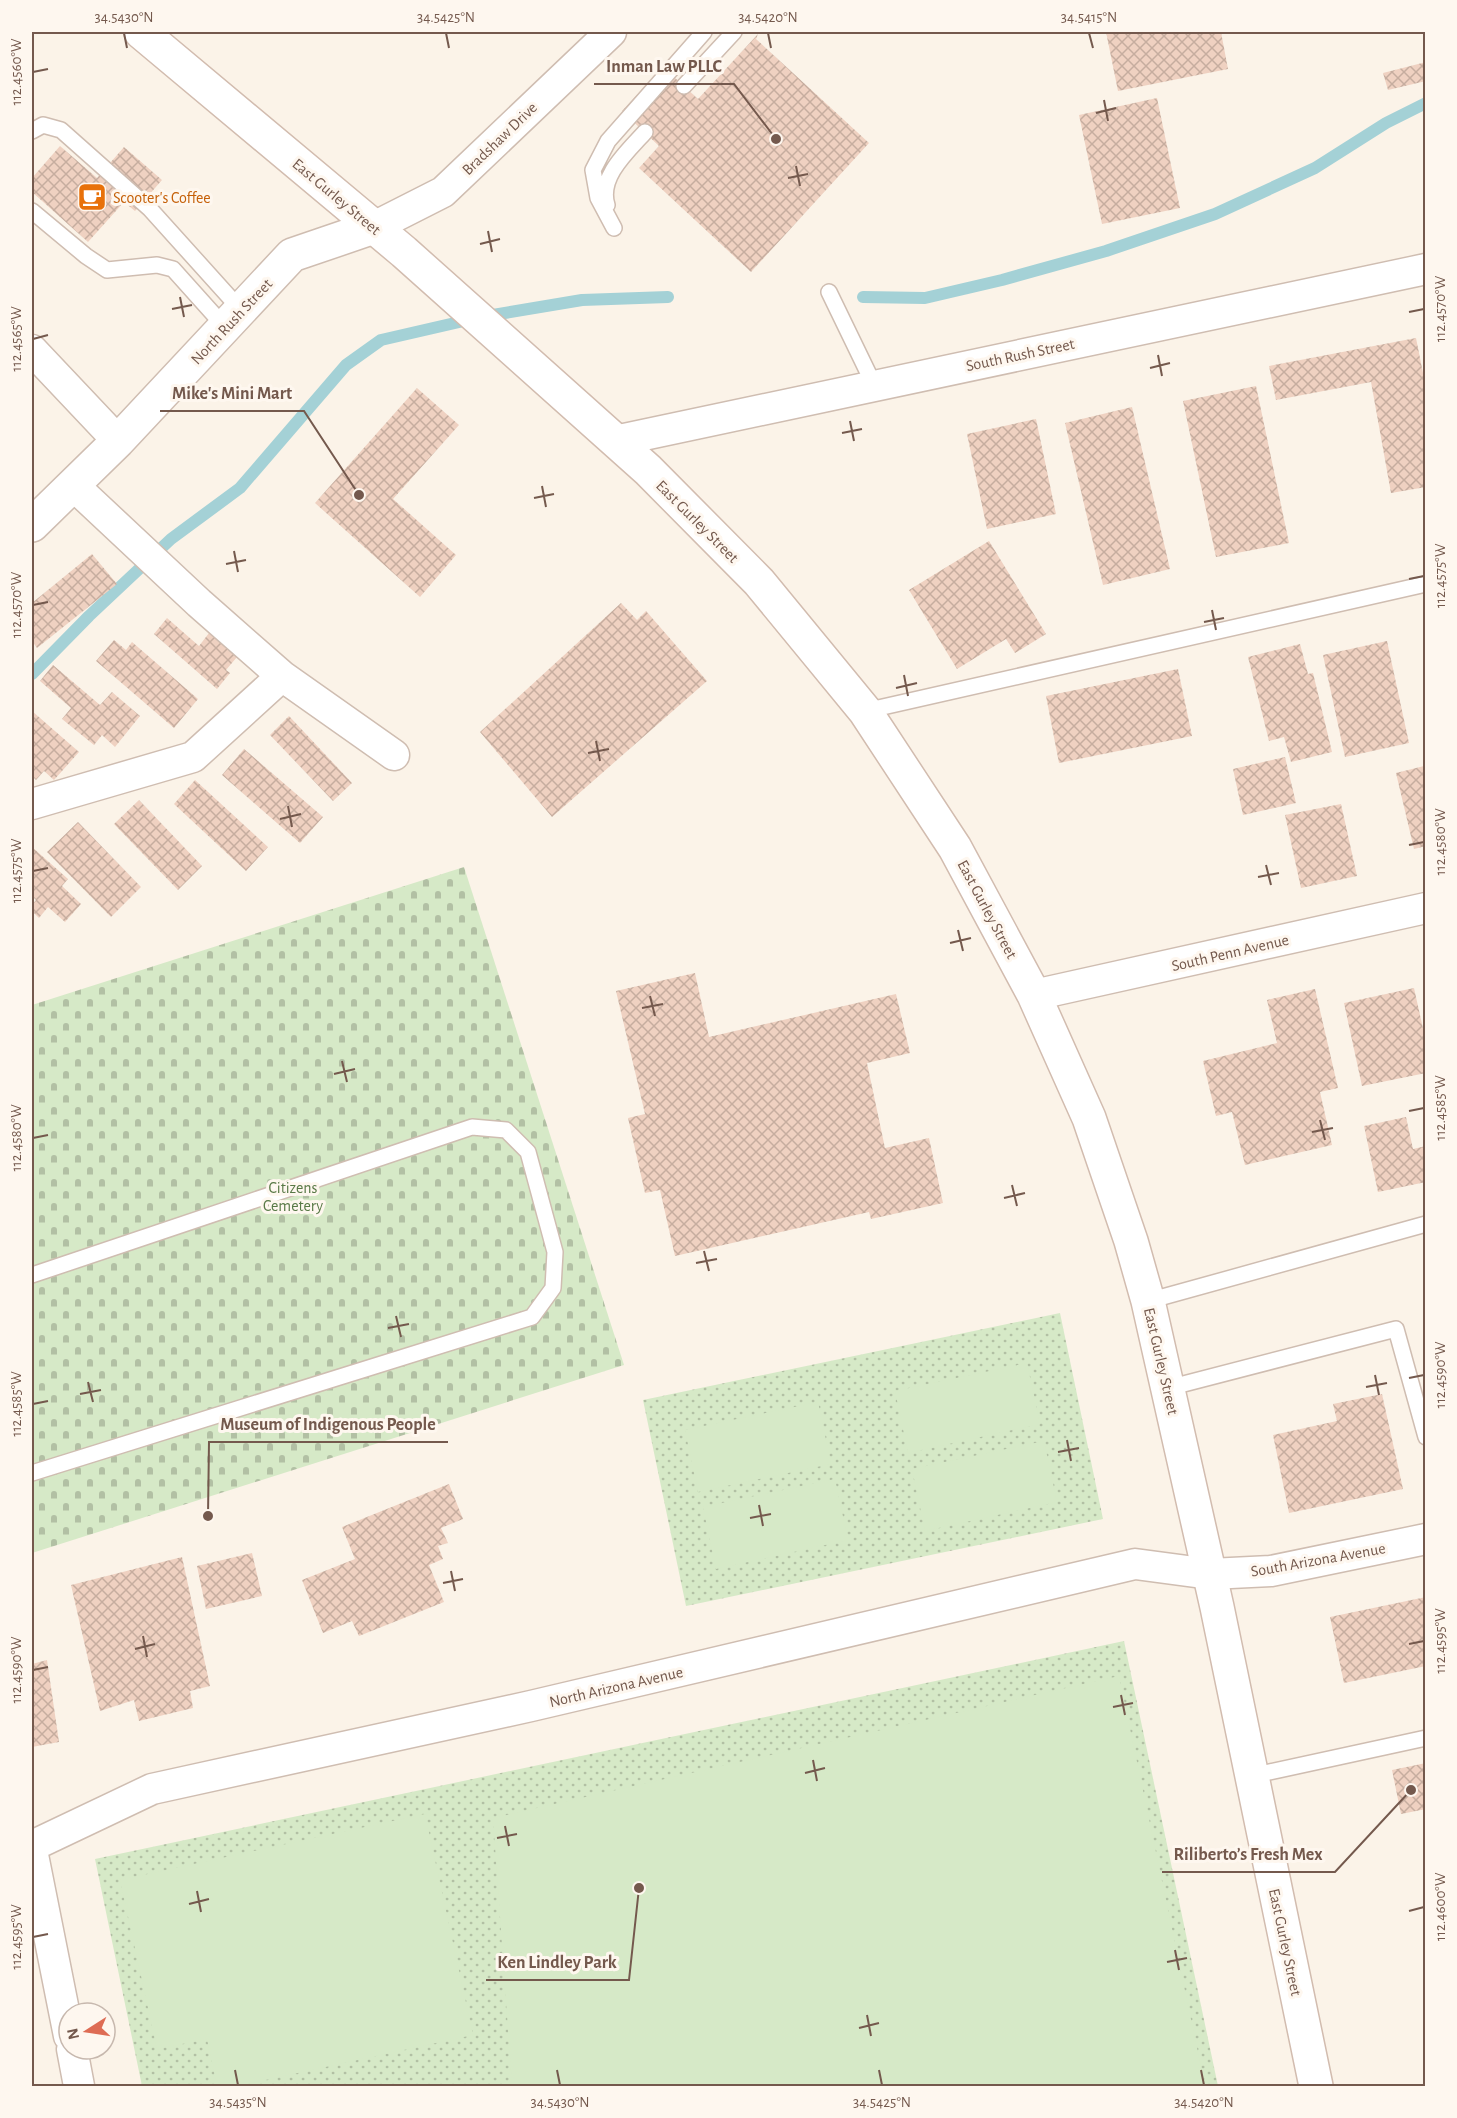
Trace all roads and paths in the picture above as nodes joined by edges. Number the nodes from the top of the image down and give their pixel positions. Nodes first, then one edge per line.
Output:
1 (141, 32) edge
2 (611, 32) edge
3 (704, 32) edge
4 (734, 32) edge
5 (684, 86) dead end
6 (32, 131) edge
7 (645, 132) dead end
8 (32, 211) edge
9 (374, 227) junction
10 (1425, 268) edge
11 (829, 292) dead end
12 (233, 318) junction
13 (32, 350) edge
14 (874, 384) junction
15 (118, 441) junction
16 (615, 441) junction
17 (73, 485) junction
18 (32, 525) edge
19 (1425, 584) edge
20 (282, 676) junction
21 (864, 711) junction
22 (394, 755) dead end
23 (32, 804) edge
24 (1425, 908) edge
25 (1034, 995) junction
26 (1425, 1224) edge
27 (32, 1275) edge
28 (1148, 1301) junction
29 (1168, 1388) junction
30 (1425, 1437) edge
31 (32, 1473) edge
32 (1425, 1539) edge
33 (1210, 1574) junction
34 (1425, 1738) edge
35 (1251, 1776) junction
36 (32, 1848) edge
37 (62, 2001) edge
38 (74, 2061) edge
39 (79, 2086) edge
40 (1316, 2086) edge

1 - 9 main road, East Gurley Street
2 - 9 street, Bradshaw Drive
3 - 7 lane
4 - 5 lane
6 - 12 lane
8 - 12 lane
9 - 12 main road, North Rush Street
9 - 16 main road, East Gurley Street
10 - 14 street, South Rush Street
11 - 14 lane
12 - 15 main road, North Rush Street
13 - 15 street
14 - 16 street, South Rush Street
15 - 17 main road, North Rush Street
16 - 21 main road, East Gurley Street
17 - 18 main road, North Rush Street
17 - 20 street
19 - 21 lane
20 - 22 street
20 - 23 street
21 - 25 main road, East Gurley Street
24 - 25 street, South Penn Avenue
25 - 28 main road, East Gurley Street
26 - 28 lane
27 - 31 lane
28 - 29 main road, East Gurley Street
29 - 30 lane
29 - 33 main road, East Gurley Street
32 - 33 street, South Arizona Avenue
33 - 35 main road, East Gurley Street
33 - 36 street, North Arizona Avenue
34 - 35 lane
35 - 40 main road, East Gurley Street
36 - 37 street
38 - 39 street

